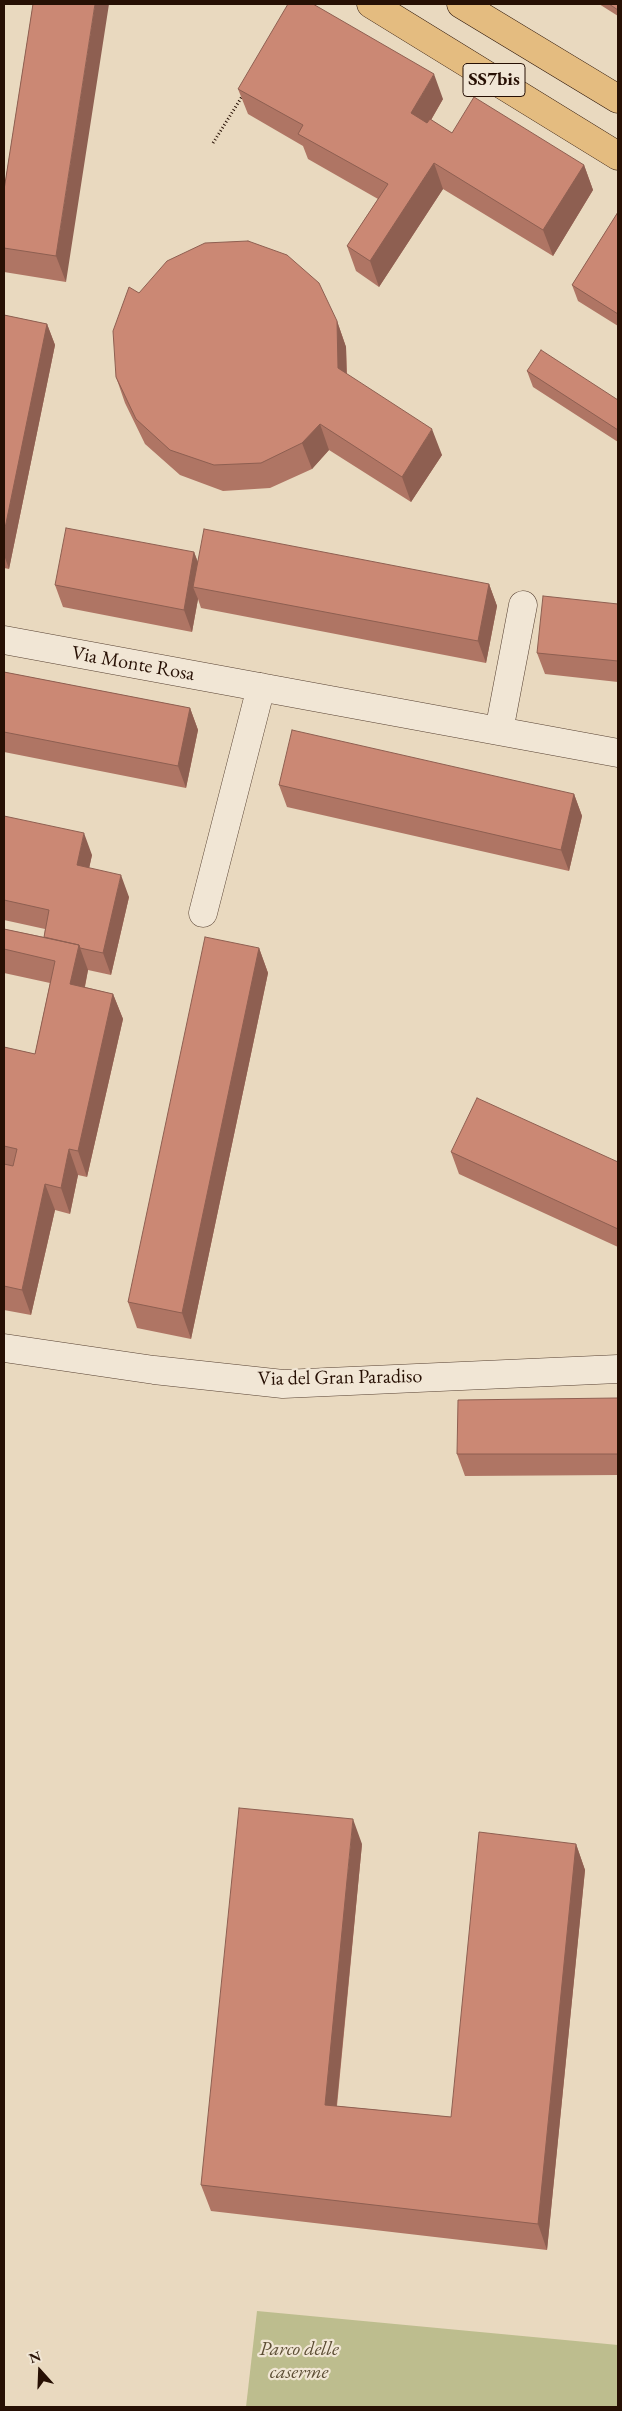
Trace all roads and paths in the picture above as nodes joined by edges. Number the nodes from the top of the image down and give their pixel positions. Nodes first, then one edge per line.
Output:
1 (371, 4) edge
2 (461, 4) edge
3 (244, 94) edge
4 (618, 99) edge
5 (213, 143) dead end
6 (618, 156) edge
7 (523, 605) dead end
8 (4, 640) edge
9 (261, 687) junction
10 (499, 731) junction
11 (618, 753) edge
12 (203, 914) dead end
13 (4, 1348) edge
14 (618, 1369) edge

1 - 6 main road, SS7bis
2 - 4 main road, SS7bis
3 - 5 path
7 - 10 street
8 - 9 street, Via Monte Rosa
9 - 10 street, Via Monte Rosa
9 - 12 street
10 - 11 street, Via Monte Rosa
13 - 14 street, Via del Gran Paradiso

